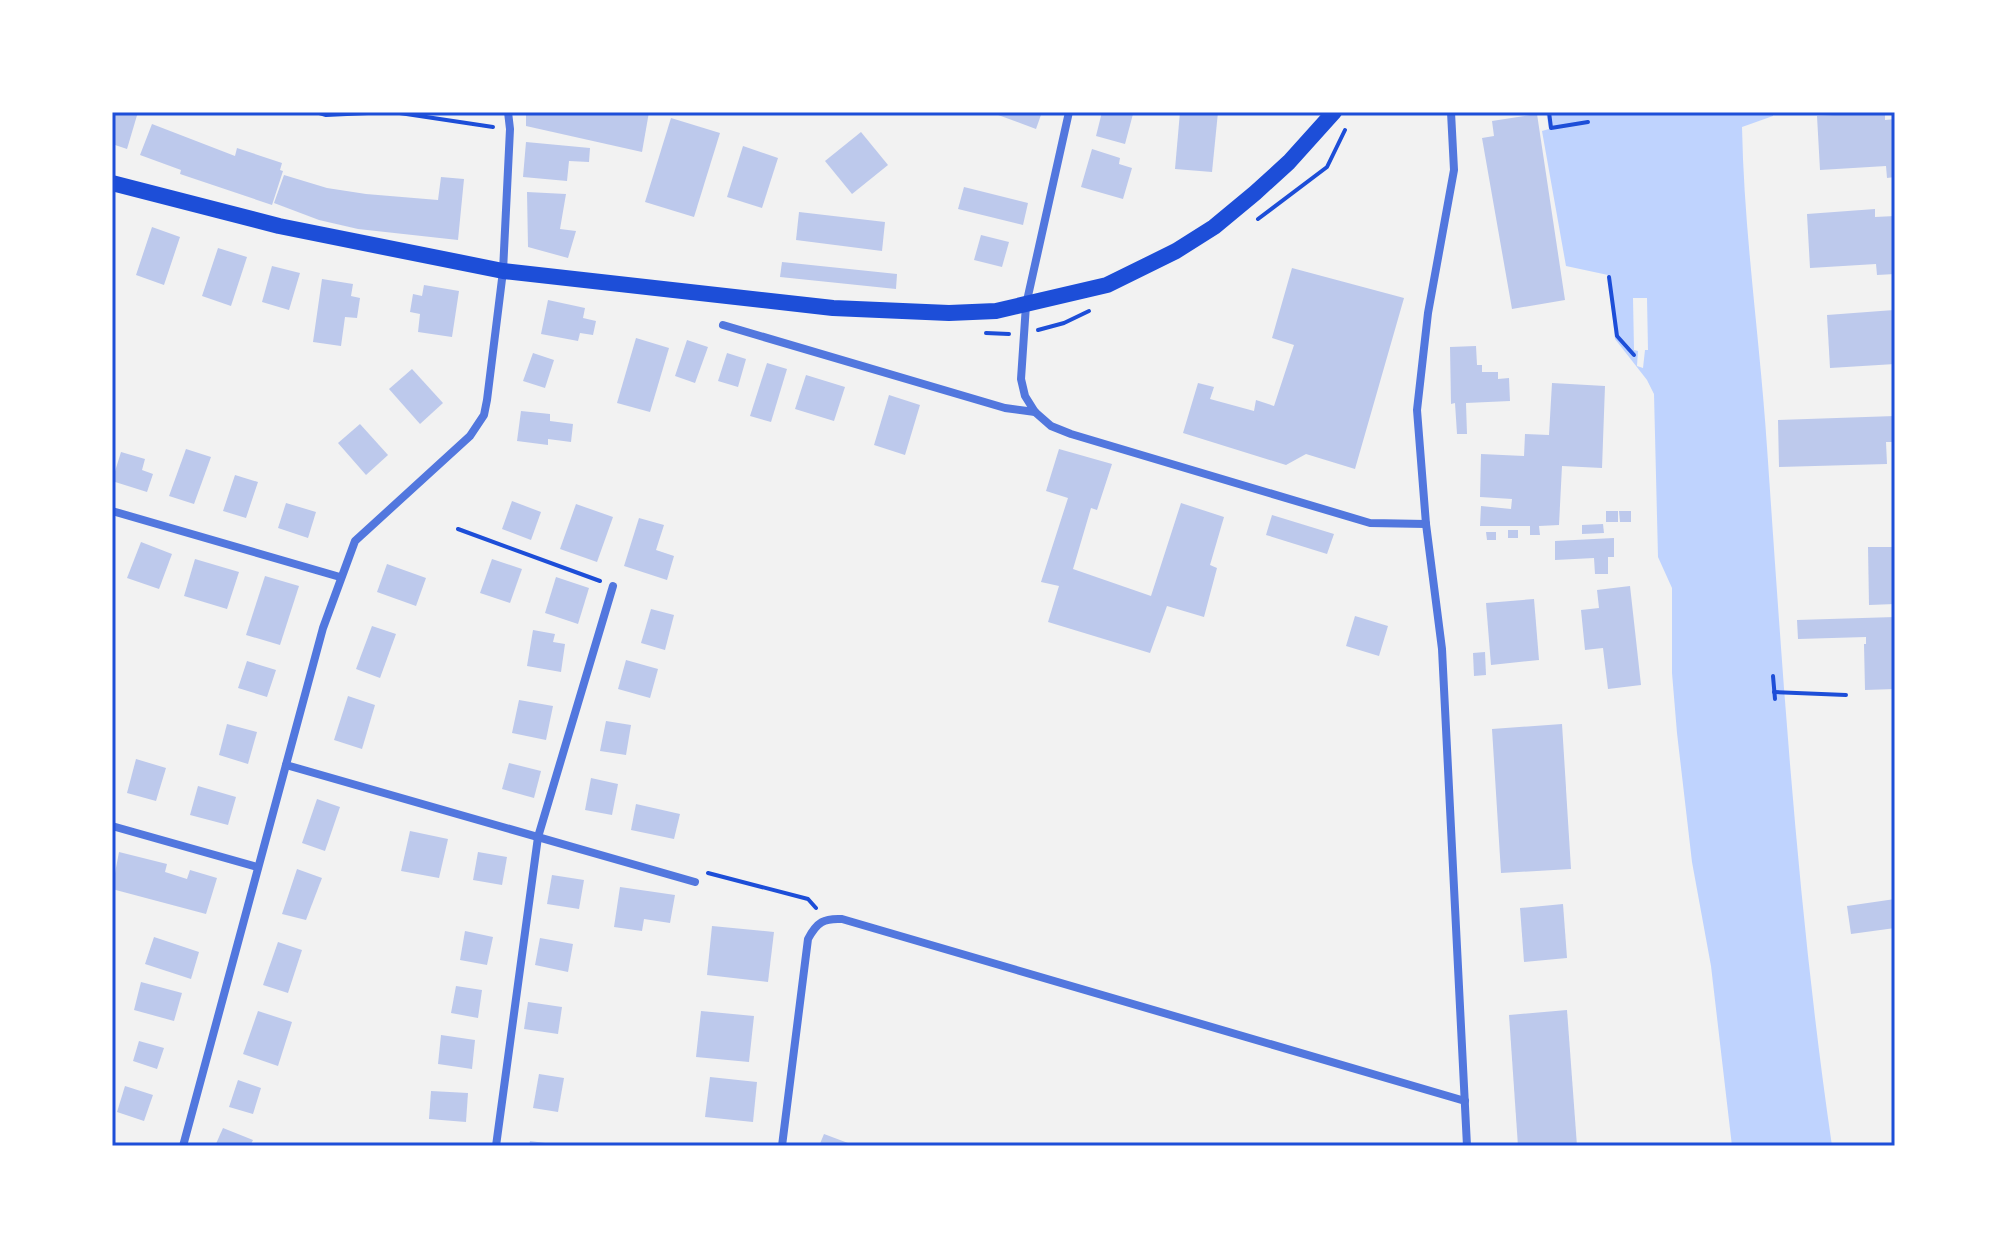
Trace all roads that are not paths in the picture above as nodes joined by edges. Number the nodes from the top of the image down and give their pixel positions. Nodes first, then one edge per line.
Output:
1 (508, 112) edge
2 (1069, 112) edge
3 (1334, 112) edge
4 (1451, 112) edge
5 (112, 183) edge
6 (503, 271) junction
7 (1026, 305) junction
8 (723, 325) dead end
9 (1035, 412) junction
10 (112, 511) edge
11 (1426, 524) junction
12 (340, 577) junction
13 (613, 586) road end
14 (286, 765) junction
15 (112, 826) edge
16 (538, 837) junction
17 (257, 867) junction
18 (695, 882) road end
19 (1465, 1101) junction
20 (183, 1146) edge
21 (496, 1146) edge
22 (782, 1146) edge
23 (1467, 1146) edge

1 - 6 street
2 - 7 street
3 - 7 main road
4 - 11 street
5 - 6 main road
6 - 7 main road
6 - 12 street
7 - 9 street
8 - 9 street
9 - 11 street
10 - 12 street
11 - 19 street
12 - 14 street
13 - 16 street
14 - 16 street
14 - 17 street
15 - 17 street
16 - 18 street
16 - 21 street
17 - 20 street
19 - 22 street
19 - 23 street

